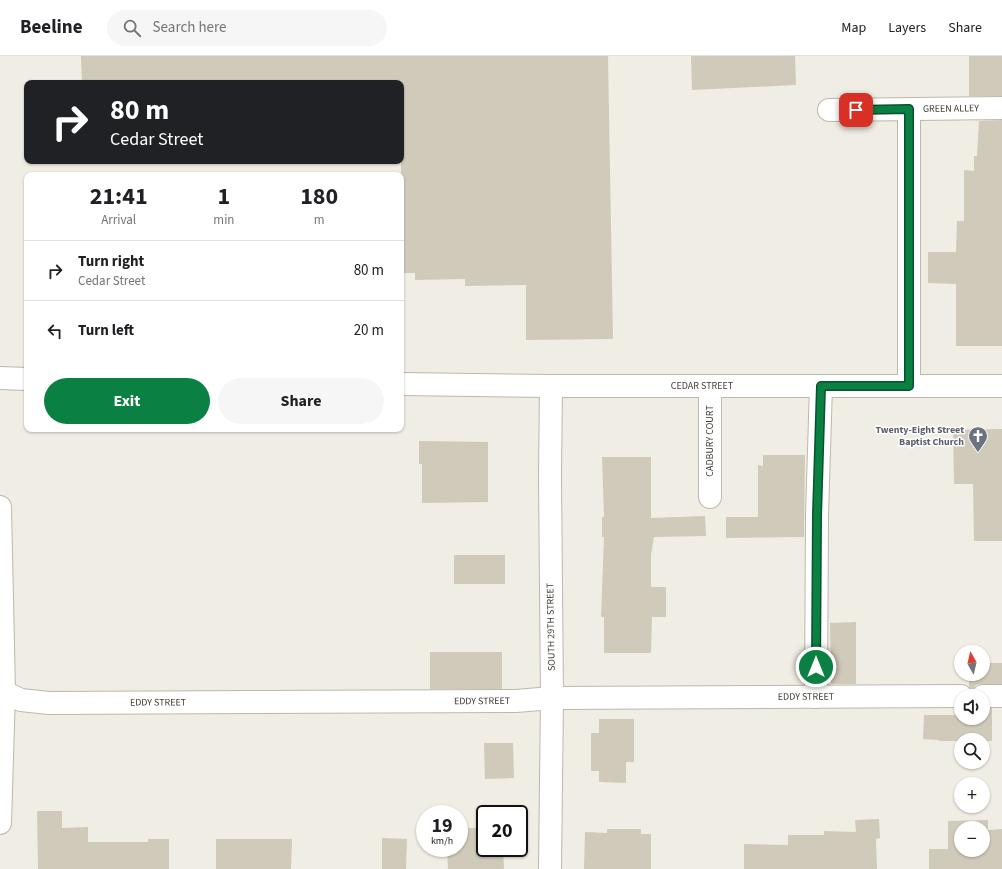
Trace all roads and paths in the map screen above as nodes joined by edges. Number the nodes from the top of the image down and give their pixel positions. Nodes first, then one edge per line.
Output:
1 (1002, 108) edge
2 (909, 109) junction
3 (829, 110) dead end
4 (0, 378) edge
5 (24, 379) edge
6 (404, 384) edge
7 (551, 386) junction
8 (710, 386) junction
9 (821, 386) junction
10 (909, 386) junction
11 (1002, 386) edge
12 (710, 497) dead end
13 (0, 507) edge
14 (4, 692) junction
15 (954, 696) edge
16 (990, 696) edge
17 (1002, 696) edge
18 (816, 697) junction
19 (552, 698) junction
20 (0, 823) edge
21 (550, 869) edge

1 - 2 street, GREEN ALLEY
2 - 3 street, GREEN ALLEY
2 - 10 street
4 - 5 street
6 - 7 street, CEDAR STREET
7 - 8 street, CEDAR STREET
7 - 19 street, SOUTH 29TH STREET
8 - 9 street, CEDAR STREET
8 - 12 street, CADBURY COURT
9 - 10 street, CEDAR STREET
9 - 18 street
10 - 11 street, CEDAR STREET
13 - 14 street
14 - 19 street, EDDY STREET
14 - 20 street
15 - 18 street, EDDY STREET
16 - 17 street
18 - 19 street, EDDY STREET
19 - 21 street, SOUTH 29TH STREET

